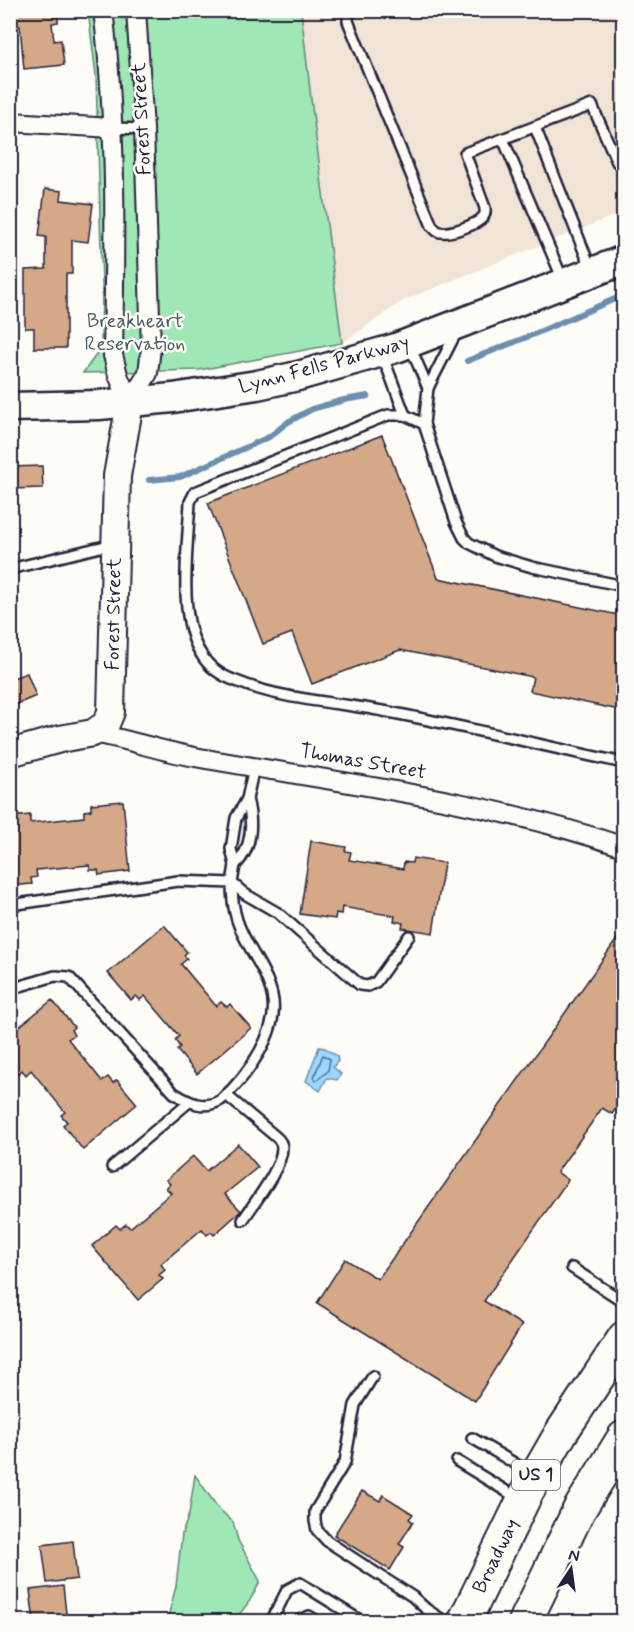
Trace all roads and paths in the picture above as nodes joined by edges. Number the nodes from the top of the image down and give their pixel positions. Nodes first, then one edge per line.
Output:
1 (103, 10) edge
2 (136, 10) edge
3 (349, 10) edge
4 (10, 122) edge
5 (535, 127) junction
6 (112, 128) junction
7 (144, 129) junction
8 (502, 139) junction
9 (624, 168) edge
10 (624, 260) edge
11 (592, 271) junction
12 (564, 282) junction
13 (462, 321) junction
14 (408, 343) junction
15 (381, 352) junction
16 (428, 388) junction
17 (130, 403) junction
18 (10, 407) edge
19 (405, 415) junction
20 (424, 424) junction
21 (116, 544) junction
22 (10, 569) edge
23 (624, 586) edge
24 (93, 733) junction
25 (10, 753) edge
26 (624, 763) edge
27 (254, 767) junction
28 (248, 800) junction
29 (624, 847) edge
30 (235, 865) junction
31 (232, 883) junction
32 (10, 904) edge
33 (409, 936) dead end
34 (10, 989) edge
35 (226, 1095) junction
36 (189, 1102) junction
37 (112, 1167) dead end
38 (243, 1220) dead end
39 (572, 1268) dead end
40 (624, 1302) edge
41 (624, 1338) edge
42 (373, 1376) dead end
43 (624, 1437) edge
44 (472, 1438) dead end
45 (457, 1461) dead end
46 (529, 1488) junction
47 (316, 1620) dead end
48 (271, 1622) edge
49 (296, 1622) edge
50 (363, 1622) edge
51 (447, 1622) edge
52 (464, 1622) edge
53 (525, 1622) edge

1 - 6 street, Forest Street
2 - 7 street, Forest Street
3 - 8 lane
4 - 6 street
5 - 8 lane
5 - 9 lane
5 - 11 lane
6 - 7 lane
6 - 17 street, Forest Street
7 - 17 street, Forest Street
8 - 12 lane
10 - 11 main road, Lynn Fells Parkway
11 - 12 main road, Lynn Fells Parkway
12 - 13 main road, Lynn Fells Parkway
13 - 14 main road, Lynn Fells Parkway
13 - 16 lane
14 - 15 main road, Lynn Fells Parkway
14 - 16 lane
15 - 17 main road, Lynn Fells Parkway
15 - 19 lane
16 - 20 lane
17 - 18 main road, Lynn Fells Parkway
17 - 21 street, Forest Street
19 - 20 lane
19 - 26 lane
20 - 23 lane
21 - 22 lane
21 - 24 street, Forest Street
24 - 25 street
24 - 27 street, Thomas Street
27 - 28 lane
27 - 29 street, Thomas Street
28 - 30 lane
28 - 30 lane
30 - 31 lane
31 - 32 lane
31 - 33 lane
31 - 35 lane
34 - 36 lane
35 - 36 lane
35 - 38 lane
36 - 37 lane
39 - 40 lane
41 - 46 highway, Broadway / US 1
42 - 51 lane
43 - 53 highway, US 1
44 - 46 lane
45 - 46 lane
46 - 52 highway, Broadway / US 1
47 - 49 lane
48 - 50 lane

